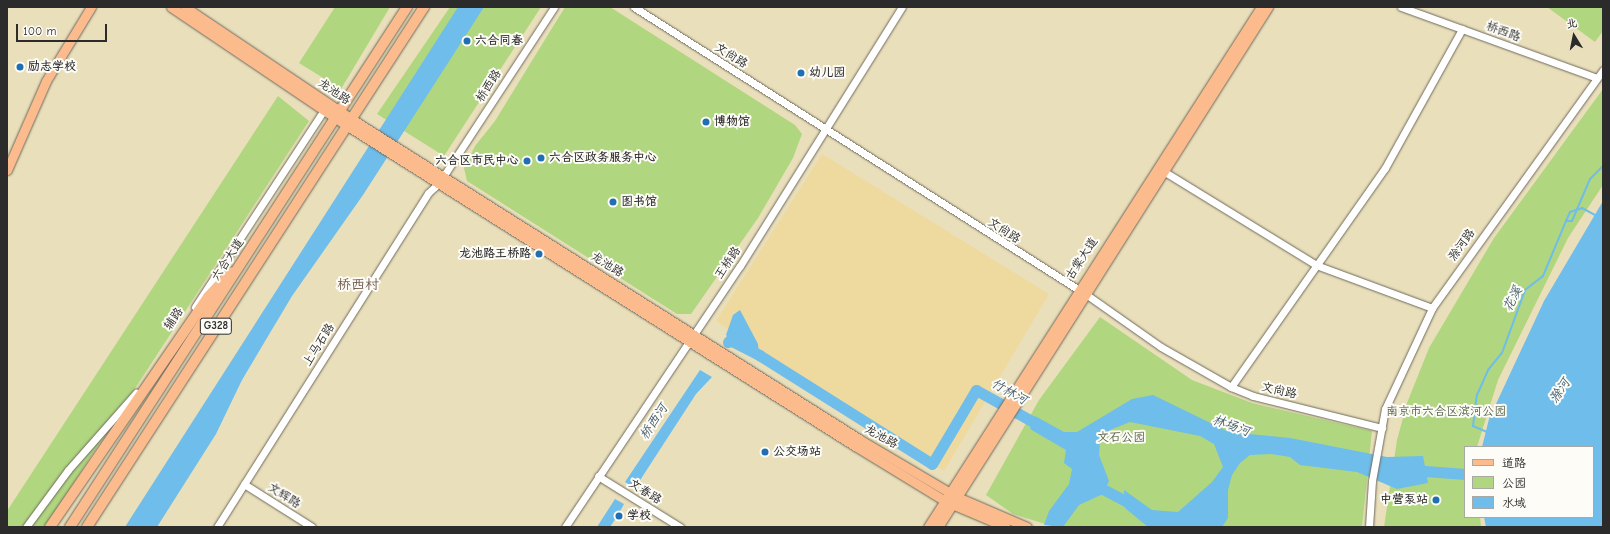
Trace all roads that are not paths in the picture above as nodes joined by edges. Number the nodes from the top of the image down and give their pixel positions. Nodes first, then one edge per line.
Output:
1 (90, 7) edge
2 (171, 7) edge
3 (185, 7) edge
4 (408, 7) edge
5 (424, 7) edge
6 (554, 7) edge
7 (634, 7) edge
8 (902, 7) edge
9 (1261, 7) edge
10 (1268, 7) edge
11 (1401, 7) edge
12 (1462, 29) junction
13 (1603, 70) edge
14 (1597, 78) junction
15 (324, 110) junction
16 (338, 115) junction
17 (348, 121) junction
18 (827, 129) junction
19 (7, 170) edge
20 (1165, 172) junction
21 (441, 180) junction
22 (244, 260) junction
23 (1316, 265) junction
24 (1076, 291) junction
25 (1087, 295) junction
26 (1432, 308) junction
27 (691, 336) junction
28 (152, 382) junction
29 (1231, 387) junction
30 (136, 393) junction
31 (1382, 428) junction
32 (598, 476) junction
33 (244, 484) junction
34 (951, 499) junction
35 (26, 527) edge
36 (50, 527) edge
37 (70, 527) edge
38 (87, 527) edge
39 (217, 527) edge
40 (312, 527) edge
41 (565, 527) edge
42 (680, 527) edge
43 (928, 527) edge
44 (938, 527) edge
45 (1006, 527) edge
46 (1027, 527) edge
47 (1369, 527) edge

1 - 19 main road
2 - 15 main road, 龙池路
3 - 16 main road, 龙池路
4 - 16 highway, 六合大道 / G328
5 - 17 highway, G328
6 - 21 street, 桥西路
7 - 18 street, 文尚路
8 - 18 street, 王桥路
9 - 24 main road, 古棠大道
10 - 20 main road, 古棠大道
11 - 12 street, 桥西路
12 - 14 street, 桥西路
12 - 23 street
13 - 14 street, 滁河路
14 - 26 street, 滁河路
15 - 16 main road, 龙池路
15 - 30 street, 辅路
16 - 17 main road, 龙池路
16 - 22 highway, 六合大道 / G328
17 - 21 main road, 龙池路
17 - 38 highway, G328
18 - 24 street, 文尚路
18 - 27 street, 王桥路
20 - 23 street
20 - 25 main road, 古棠大道
21 - 27 main road, 龙池路
21 - 33 street, 上马石路
22 - 28 highway
22 - 37 highway, 六合大道 / G328
23 - 26 street
23 - 29 street
24 - 25 street, 文尚路
24 - 34 main road, 古棠大道
25 - 29 street, 文尚路
25 - 34 main road, 古棠大道
26 - 31 street, 滁河路
27 - 32 street, 王桥路
27 - 34 main road, 龙池路
28 - 30 street
28 - 36 highway
29 - 31 street, 文尚路
30 - 35 street, 辅路
31 - 47 street, 滁河路
32 - 41 street, 王桥路
32 - 42 street, 文春路
33 - 39 street, 上马石路
33 - 40 street, 文辉路
34 - 43 main road, 古棠大道
34 - 44 main road, 古棠大道
34 - 45 main road, 龙池路
34 - 46 main road, 龙池路

